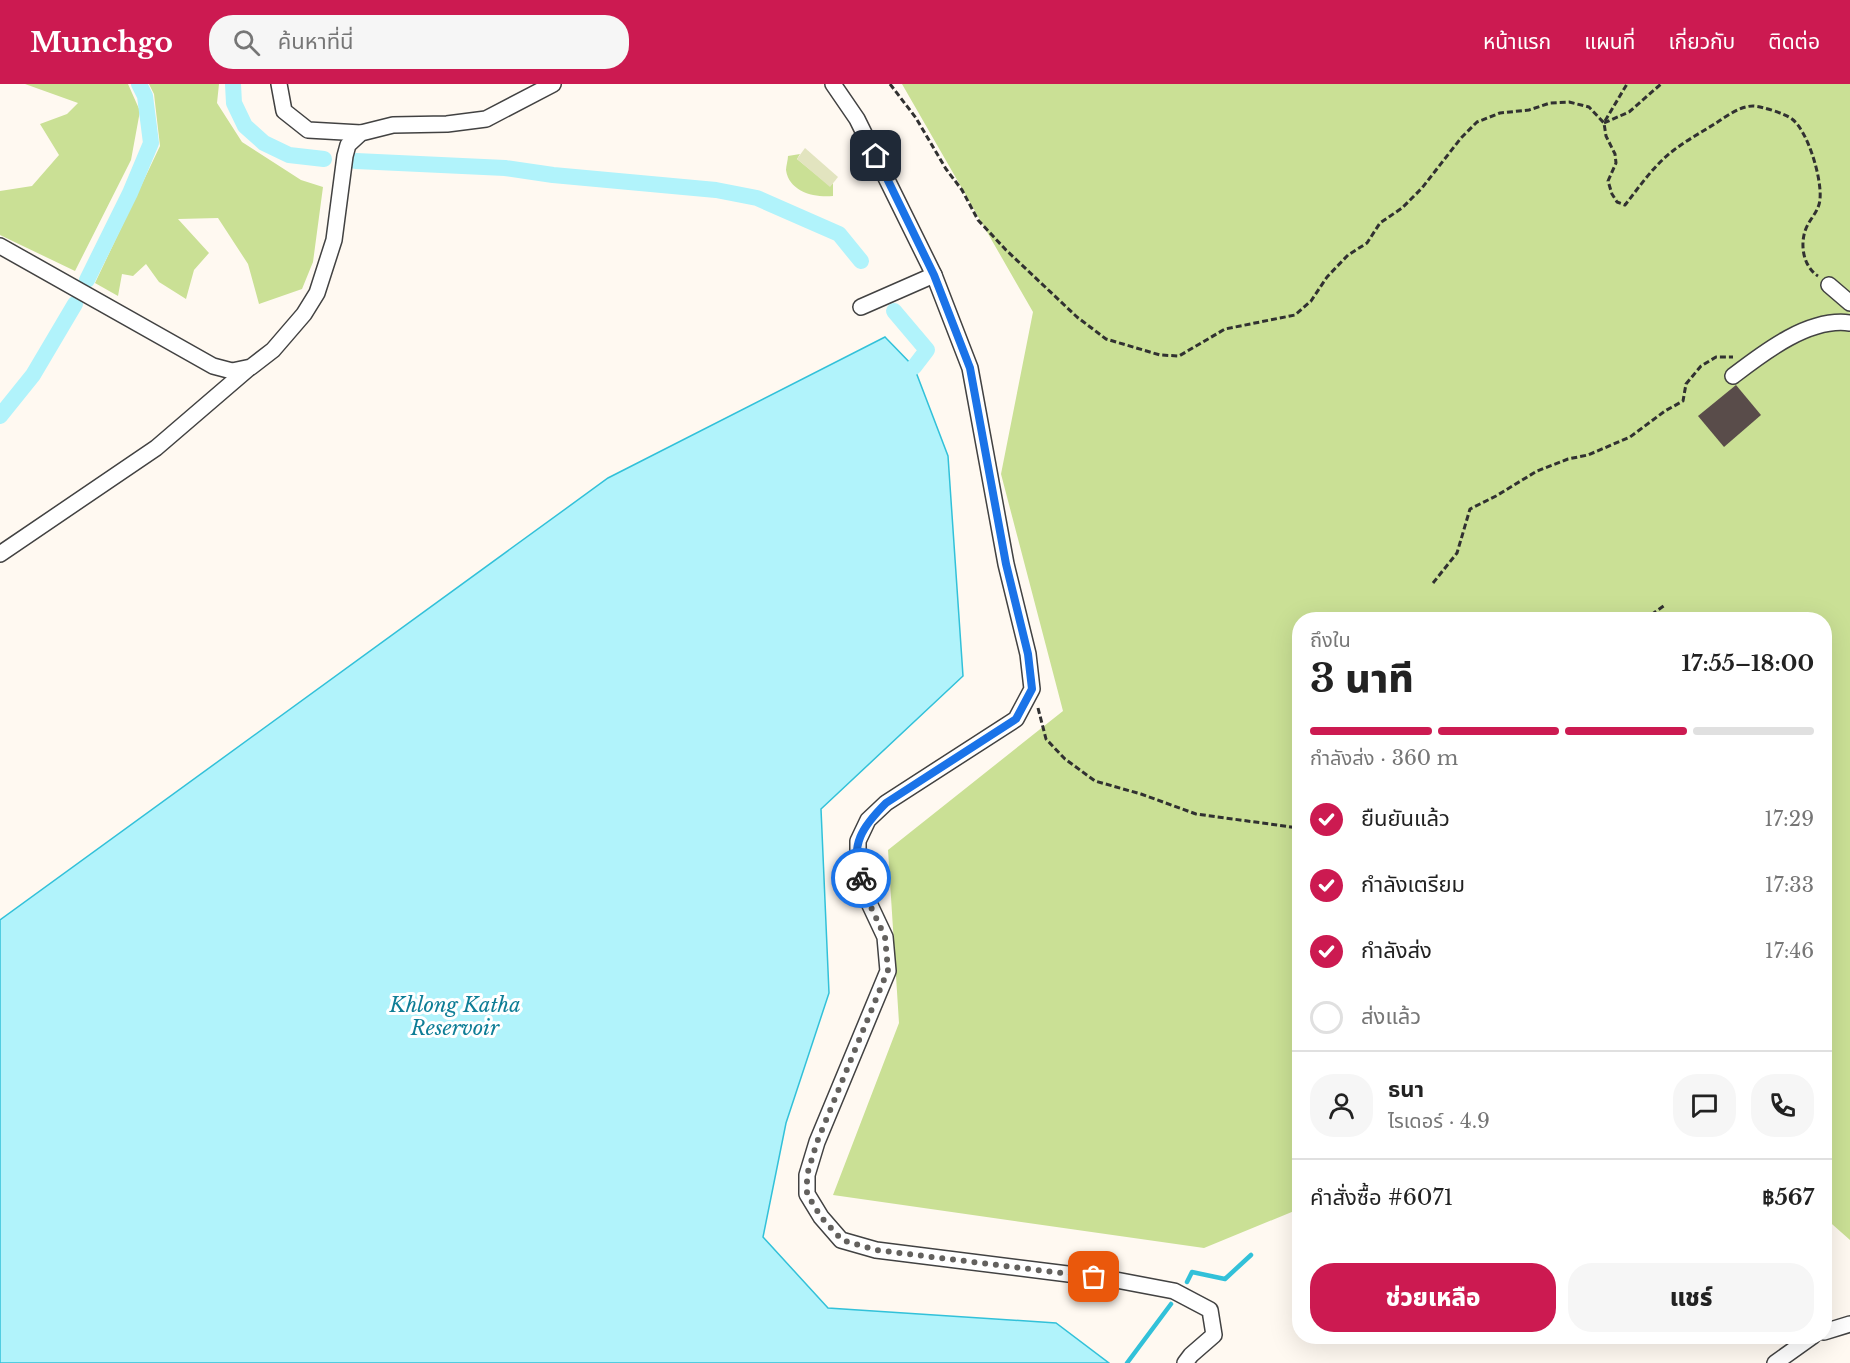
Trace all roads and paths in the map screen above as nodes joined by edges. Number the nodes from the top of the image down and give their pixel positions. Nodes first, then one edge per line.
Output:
1 (279, 84) edge
2 (553, 84) edge
3 (833, 84) edge
4 (890, 84) edge
5 (1627, 84) edge
6 (1661, 84) edge
7 (1604, 123) junction
8 (361, 133) junction
9 (0, 246) edge
10 (934, 275) junction
11 (1829, 285) joint
12 (1850, 303) edge
13 (861, 307) dead end
14 (1850, 323) edge
15 (1746, 366) junction
16 (250, 368) junction
17 (1733, 376) dead end
18 (0, 554) edge
19 (1433, 583) dead end
20 (1665, 605) dead end
21 (1655, 612) edge
22 (1032, 689) junction
23 (1292, 827) edge
24 (1850, 1324) edge
25 (1832, 1330) edge
26 (1802, 1344) edge
27 (1185, 1363) edge
28 (1775, 1363) edge

1 - 8 street
2 - 8 street
3 - 10 street
4 - 7 path
5 - 7 path
6 - 7 path
7 - 11 path
8 - 16 street
9 - 16 street
10 - 13 street
10 - 22 street
11 - 12 street
14 - 15 street
15 - 17 street
15 - 19 path
16 - 18 street
20 - 21 path
22 - 23 path
22 - 27 street
24 - 25 street
26 - 28 street

